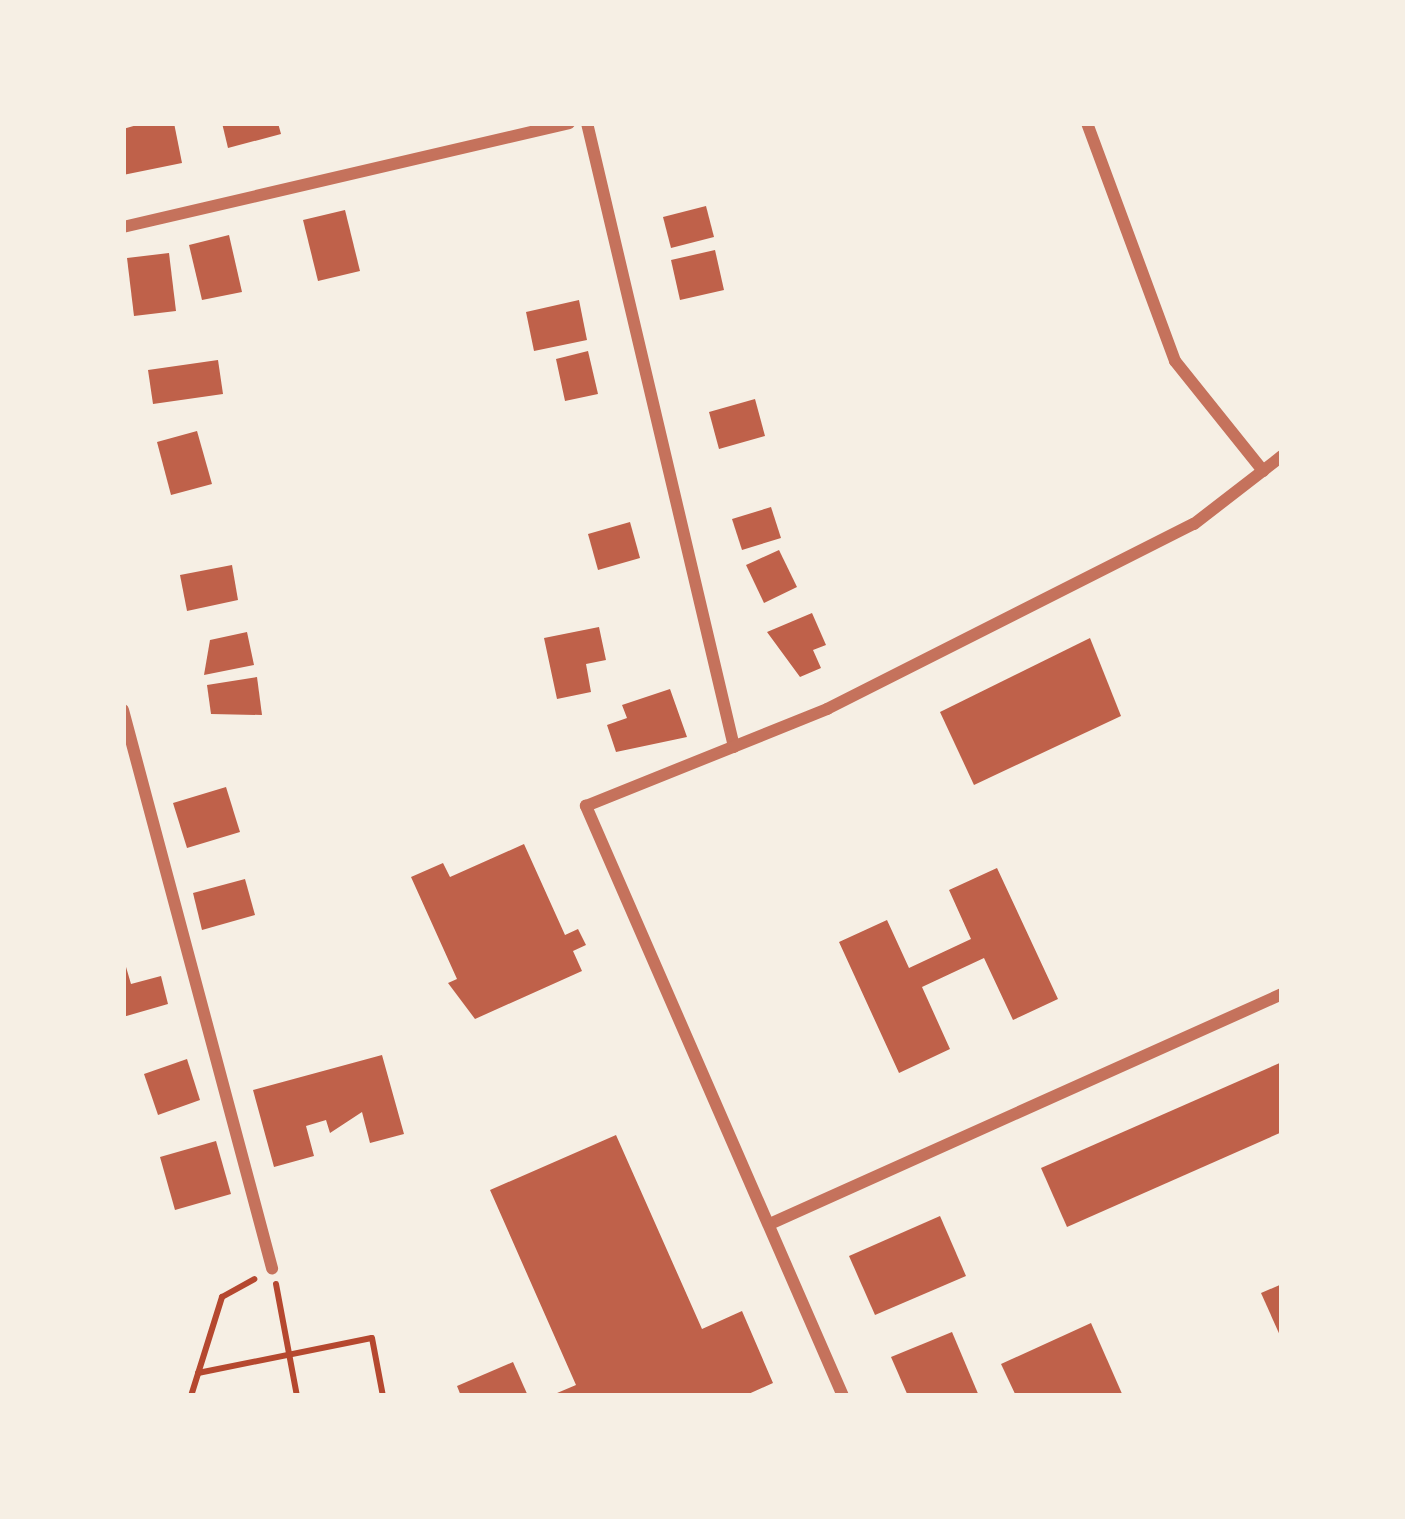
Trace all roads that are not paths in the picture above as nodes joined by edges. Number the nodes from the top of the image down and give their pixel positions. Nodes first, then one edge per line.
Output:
1 (569, 123) edge
2 (587, 123) edge
3 (1087, 123) edge
4 (123, 227) edge
5 (1282, 456) edge
6 (1263, 471) junction
7 (123, 710) edge
8 (734, 747) junction
9 (1282, 994) edge
10 (772, 1223) junction
11 (272, 1268) road end
12 (843, 1396) edge

1 - 4 street
2 - 8 street
3 - 6 street
5 - 6 street
6 - 8 street
7 - 11 street
8 - 10 street
9 - 10 street
10 - 12 street

